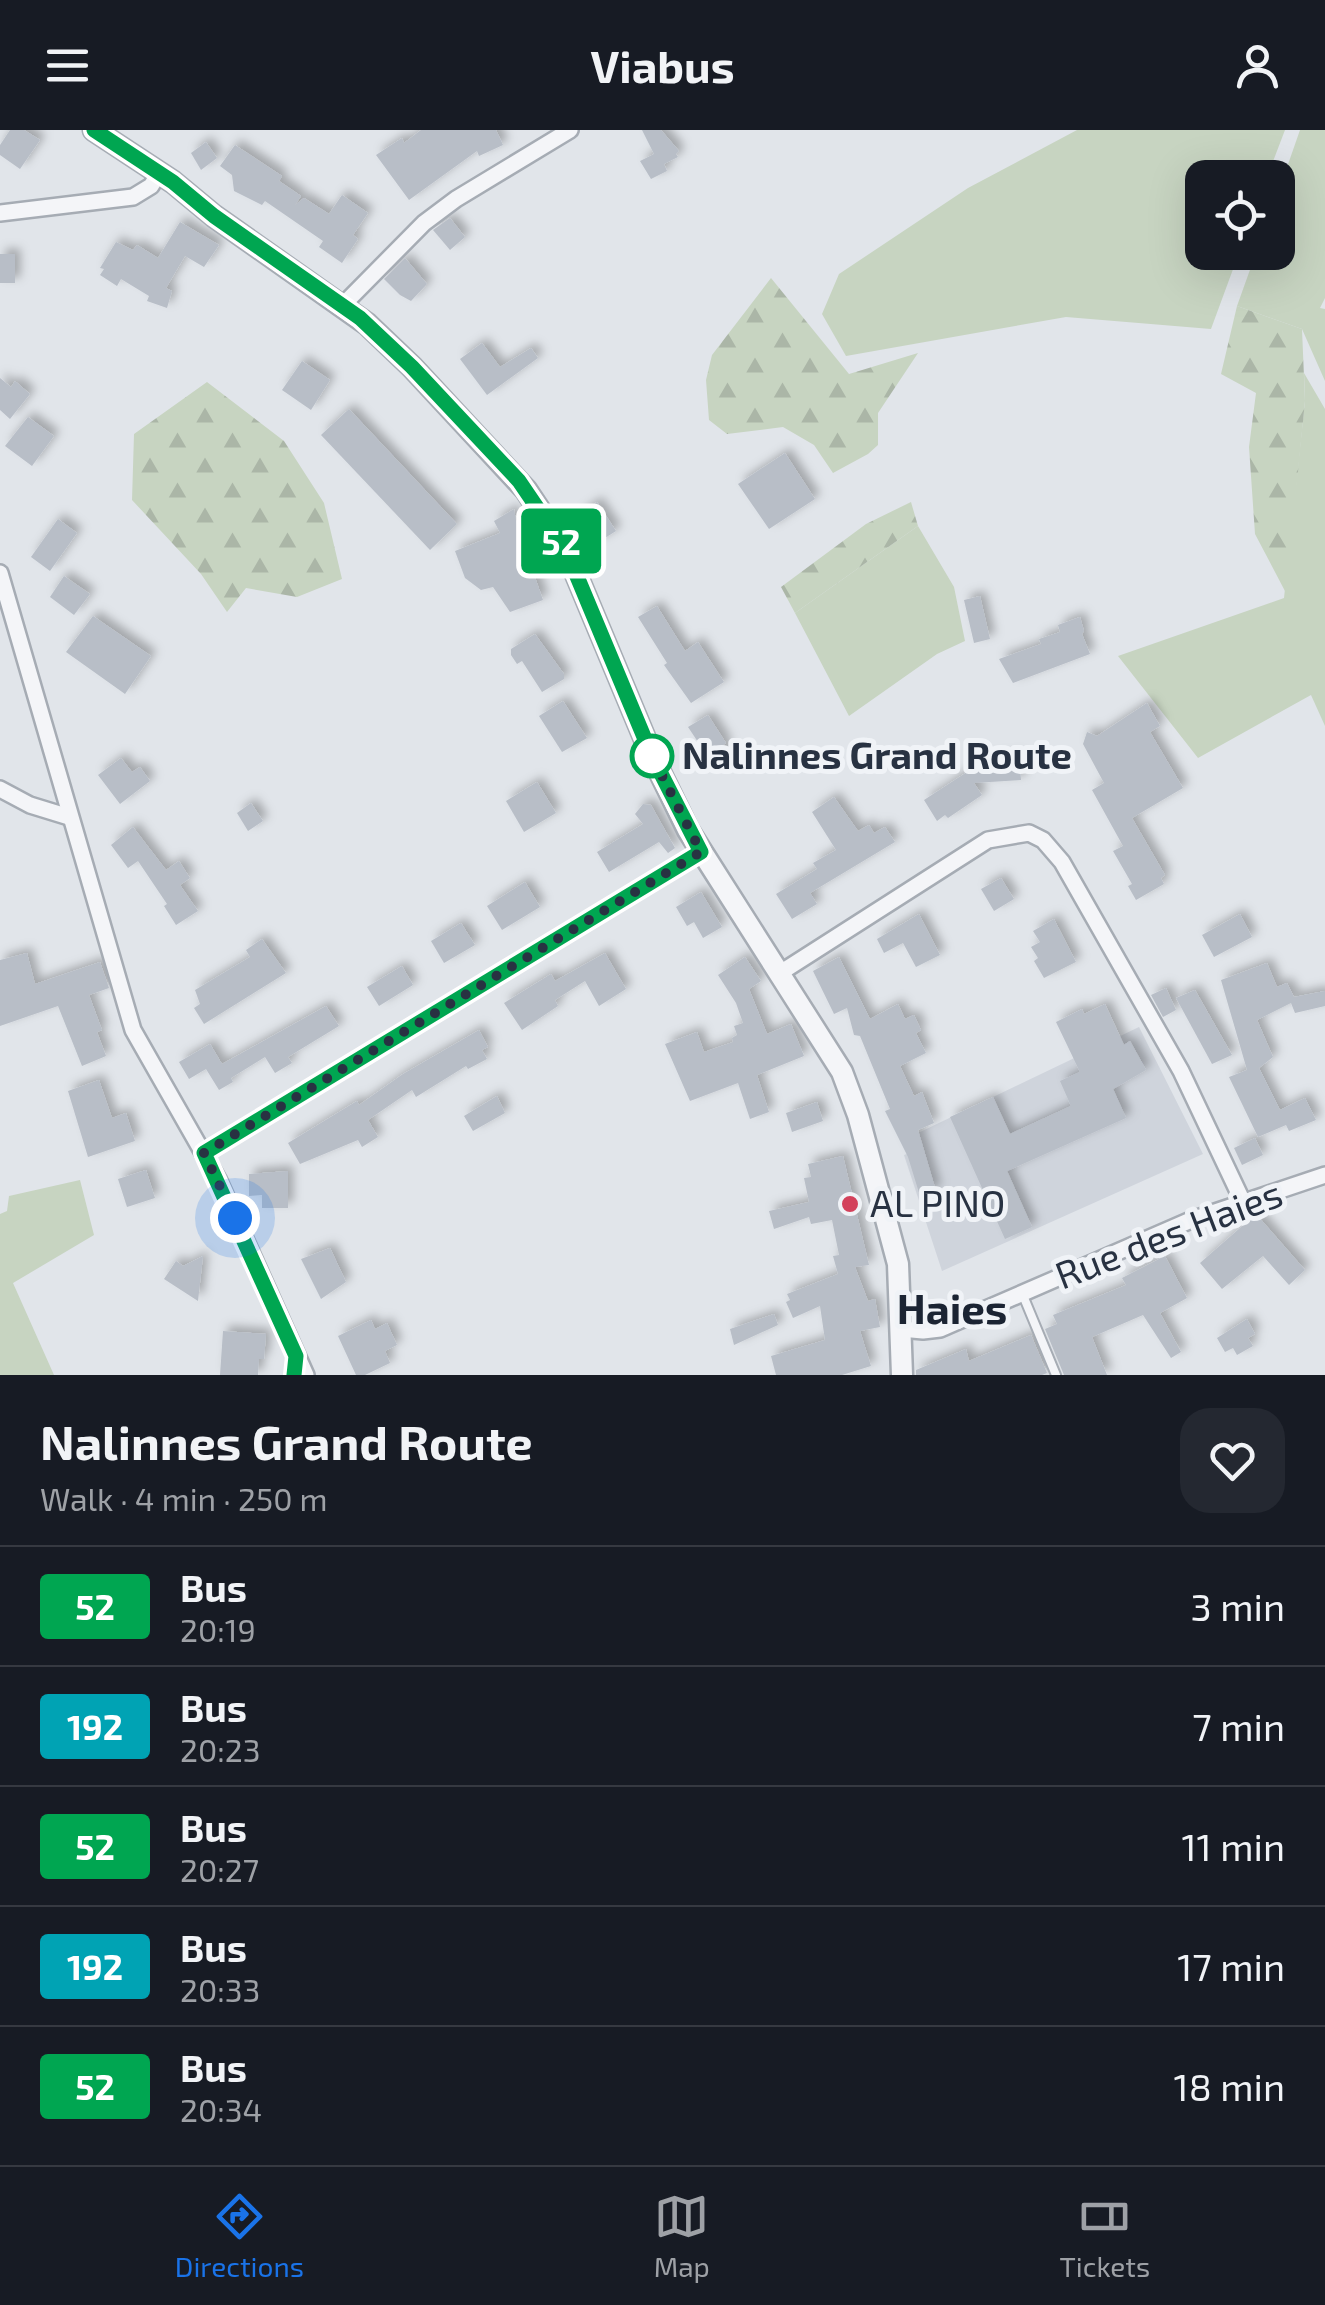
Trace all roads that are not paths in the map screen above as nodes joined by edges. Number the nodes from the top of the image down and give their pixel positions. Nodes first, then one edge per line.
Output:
1 (94, 130) edge
2 (570, 130) edge
3 (159, 172) junction
4 (0, 213) edge
5 (343, 305) junction
6 (0, 573) edge
7 (0, 789) edge
8 (69, 817) junction
9 (701, 852) junction
10 (780, 973) junction
11 (204, 1153) junction
12 (1325, 1175) edge
13 (1243, 1202) junction
14 (1022, 1293) junction
15 (901, 1329) junction
16 (296, 1356) junction
17 (294, 1375) edge
18 (306, 1375) edge
19 (902, 1375) edge
20 (1056, 1375) edge

1 - 3 street
2 - 5 street
3 - 4 street
3 - 5 street
5 - 9 street
6 - 8 street
7 - 8 street
8 - 11 street
9 - 10 street
9 - 11 street
10 - 13 street
10 - 15 street
11 - 16 street
12 - 13 street, Rue des Haies
13 - 14 street, Rue des Haies
14 - 15 street, Rue des Haies
14 - 20 lane
15 - 19 street
16 - 17 street
16 - 18 street

